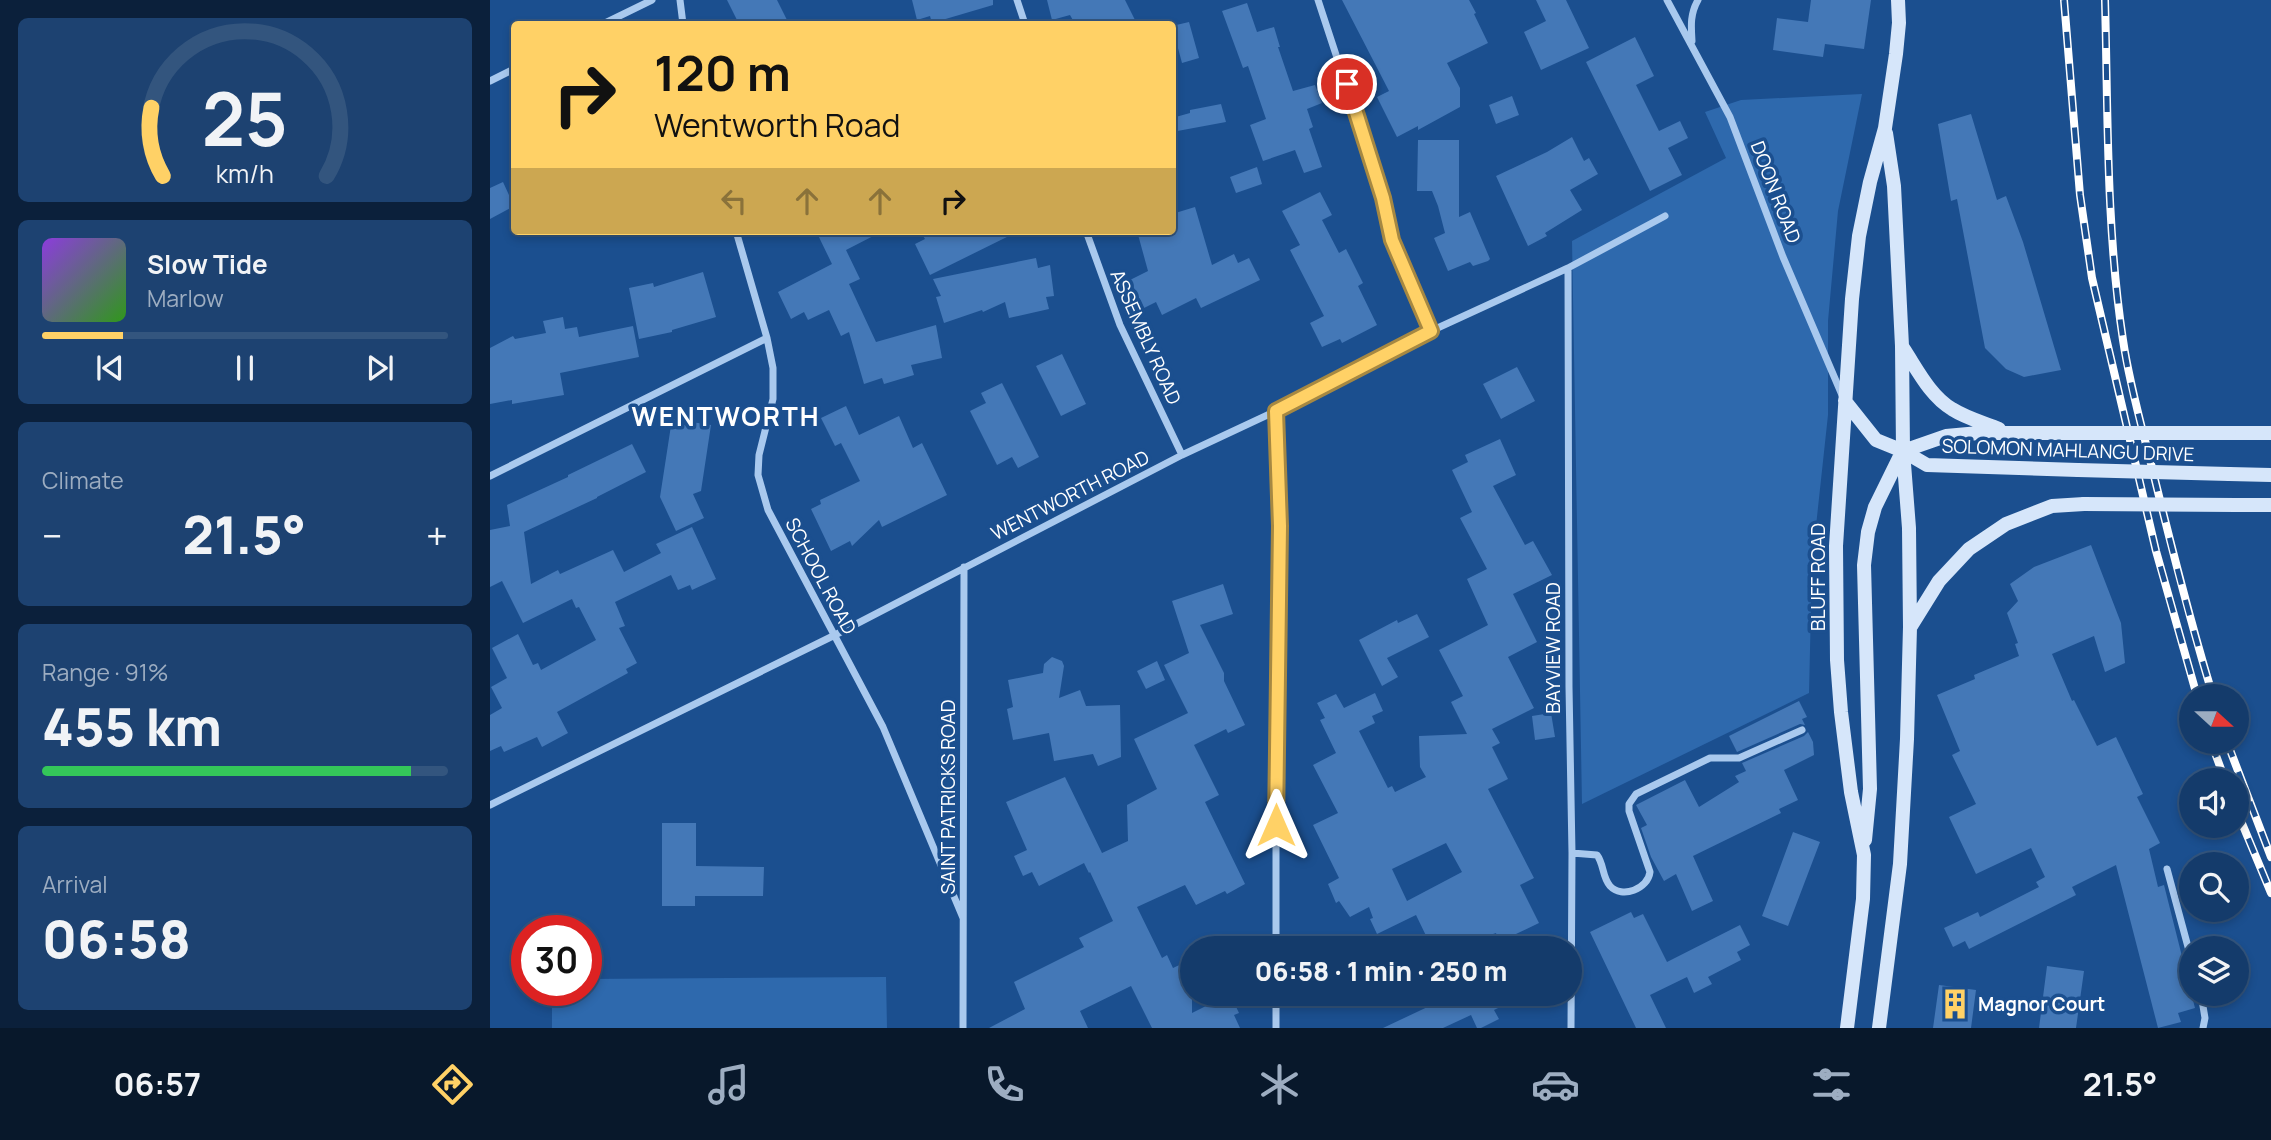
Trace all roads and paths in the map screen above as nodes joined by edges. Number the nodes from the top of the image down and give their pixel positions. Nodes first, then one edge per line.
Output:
1 (652, 0) edge
2 (680, 0) edge
3 (1017, 0) edge
4 (1318, 0) edge
5 (1667, 0) edge
6 (1698, 0) edge
7 (1898, 0) edge
8 (609, 21) edge
9 (683, 21) edge
10 (1024, 21) edge
11 (1693, 46) junction
12 (511, 70) edge
13 (490, 81) edge
14 (1885, 128) junction
15 (1665, 216) dead end
16 (737, 235) edge
17 (1087, 235) edge
18 (1568, 268) junction
19 (1431, 331) junction
20 (767, 338) junction
21 (1902, 346) junction
22 (1844, 401) junction
23 (1276, 411) junction
24 (2010, 433) junction
25 (2271, 433) edge
26 (1903, 451) junction
27 (1182, 455) junction
28 (490, 475) edge
29 (2271, 475) edge
30 (2271, 505) edge
31 (964, 566) junction
32 (1910, 627) junction
33 (835, 635) junction
34 (1802, 730) dead end
35 (490, 805) edge
36 (1572, 853) junction
37 (1864, 855) junction
38 (2167, 869) dead end
39 (964, 918) junction
40 (1276, 936) edge
41 (2185, 936) edge
42 (1276, 1006) edge
43 (2203, 1006) edge
44 (963, 1028) edge
45 (1276, 1028) edge
46 (1571, 1028) edge
47 (1847, 1028) edge
48 (1879, 1028) edge
49 (2203, 1028) edge

1 - 8 street
2 - 9 street
3 - 10 street
4 - 19 street
5 - 11 street, DOON ROAD
6 - 11 street
7 - 14 main road, BLUFF ROAD
11 - 22 street, DOON ROAD
12 - 13 street
14 - 21 main road, BLUFF ROAD
14 - 22 main road, BLUFF ROAD
15 - 18 street, WENTWORTH ROAD
16 - 20 street, SCHOOL ROAD
17 - 27 street, ASSEMBLY ROAD
18 - 19 street, WENTWORTH ROAD
18 - 36 street, BAYVIEW ROAD
19 - 23 street, WENTWORTH ROAD
20 - 28 street
20 - 33 street, SCHOOL ROAD
21 - 24 main road
21 - 26 main road, BLUFF ROAD
22 - 26 main road
22 - 37 main road, BLUFF ROAD
23 - 27 street, WENTWORTH ROAD
23 - 40 street
24 - 25 main road, SOLOMON MAHLANGU DRIVE, bridge
24 - 26 main road, SOLOMON MAHLANGU DRIVE
26 - 29 main road, SOLOMON MAHLANGU DRIVE, bridge
26 - 32 main road, BLUFF ROAD
26 - 37 main road
27 - 31 street, WENTWORTH ROAD
30 - 32 main road, bridge
31 - 33 street, WENTWORTH ROAD
31 - 39 street, SAINT PATRICKS ROAD
32 - 48 main road, BLUFF ROAD
33 - 35 street, WENTWORTH ROAD
33 - 39 street, SCHOOL ROAD
34 - 36 street
36 - 46 street, BAYVIEW ROAD
37 - 47 main road, BLUFF ROAD
38 - 41 street
39 - 44 street, SAINT PATRICKS ROAD
42 - 45 street
43 - 49 street

